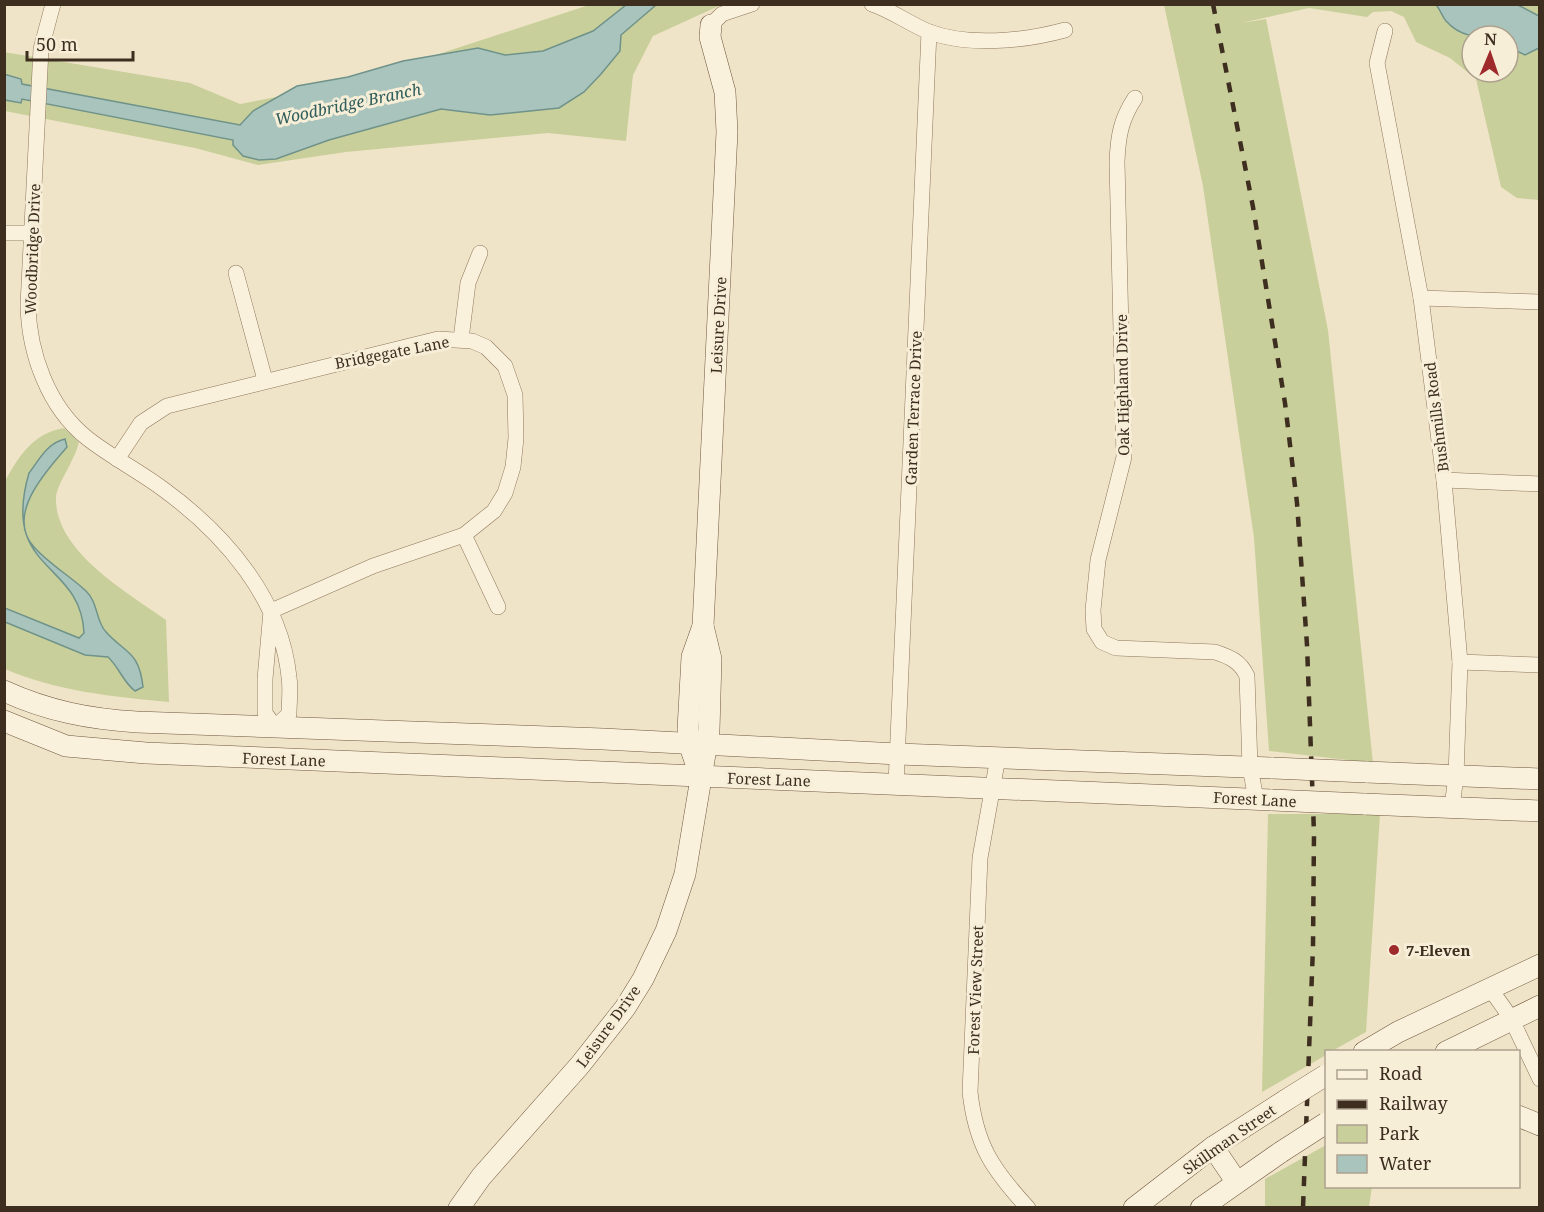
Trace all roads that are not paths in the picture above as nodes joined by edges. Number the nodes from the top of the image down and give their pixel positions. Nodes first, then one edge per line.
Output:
1 (53, 4) edge
2 (752, 4) edge
3 (872, 4) edge
4 (711, 25) joint
5 (1065, 30) dead end
6 (1385, 31) dead end
7 (929, 32) junction
8 (1135, 98) dead end
9 (4, 233) edge
10 (32, 233) junction
11 (480, 253) dead end
12 (236, 273) dead end
13 (1421, 297) junction
14 (1539, 302) edge
15 (461, 339) junction
16 (265, 380) junction
17 (117, 459) junction
18 (1444, 480) junction
19 (1539, 484) edge
20 (464, 535) junction
21 (498, 607) dead end
22 (271, 611) junction
23 (1460, 662) junction
24 (1539, 665) edge
25 (4, 691) edge
26 (4, 705) edge
27 (37, 706) junction
28 (4, 721) edge
29 (274, 728) junction
30 (698, 744) junction
31 (898, 754) junction
32 (998, 757) junction
33 (271, 758) junction
34 (1250, 767) junction
35 (700, 776) junction
36 (1456, 776) junction
37 (1539, 779) edge
38 (896, 784) junction
39 (993, 788) junction
40 (1264, 800) junction
41 (1452, 807) junction
42 (1539, 811) edge
43 (1539, 965) edge
44 (1489, 987) junction
45 (1539, 1006) edge
46 (1511, 1018) junction
47 (1369, 1050) edge
48 (1450, 1050) edge
49 (1325, 1076) edge
50 (1539, 1079) edge
51 (1520, 1117) edge
52 (1325, 1124) edge
53 (1539, 1125) edge
54 (1213, 1147) junction
55 (1236, 1181) junction
56 (459, 1208) edge
57 (1028, 1208) edge
58 (1134, 1208) edge
59 (1201, 1208) edge

1 - 10 street, Woodbridge Drive
2 - 4 street
3 - 7 street
4 - 30 main road, Leisure Drive
5 - 7 street
6 - 13 street, Bushmills Road
7 - 31 street, Garden Terrace Drive
8 - 34 street, Oak Highland Drive
9 - 10 street
10 - 17 street, Woodbridge Drive
11 - 15 street
12 - 16 street
13 - 14 street
13 - 18 street, Bushmills Road
15 - 16 street, Bridgegate Lane
15 - 20 street, Bridgegate Lane
16 - 17 street, Bridgegate Lane
17 - 22 street, Woodbridge Drive
18 - 19 street
18 - 23 street, Bushmills Road
20 - 21 street
20 - 22 street, Bridgegate Lane
22 - 29 street
22 - 29 street, Woodbridge Drive
23 - 24 street
23 - 36 street, Bushmills Road
25 - 27 main road, Forest Lane
26 - 27 main road
27 - 29 main road, Forest Lane
28 - 33 main road, Forest Lane
29 - 30 main road, Forest Lane
29 - 33 main road
30 - 31 main road, Forest Lane
30 - 35 main road, Leisure Drive
31 - 32 main road, Forest Lane
31 - 38 street, Garden Terrace Drive
32 - 34 main road, Forest Lane
32 - 39 street, Forest View Street
33 - 35 main road, Forest Lane
34 - 36 main road, Forest Lane, bridge
34 - 40 street, Oak Highland Drive
35 - 38 main road, Forest Lane
35 - 56 main road, Leisure Drive
36 - 37 main road, Forest Lane
36 - 41 street, Bushmills Road
38 - 39 main road, Forest Lane
39 - 40 main road, Forest Lane
39 - 57 street, Forest View Street
40 - 41 main road, Forest Lane, bridge
41 - 42 main road, Forest Lane
43 - 44 main road
44 - 46 street
44 - 47 main road
45 - 46 main road
46 - 48 main road
46 - 50 street
49 - 54 main road, Skillman Street, bridge
51 - 53 main road
52 - 55 main road, bridge
54 - 55 main road
54 - 58 main road, Skillman Street
55 - 59 main road

